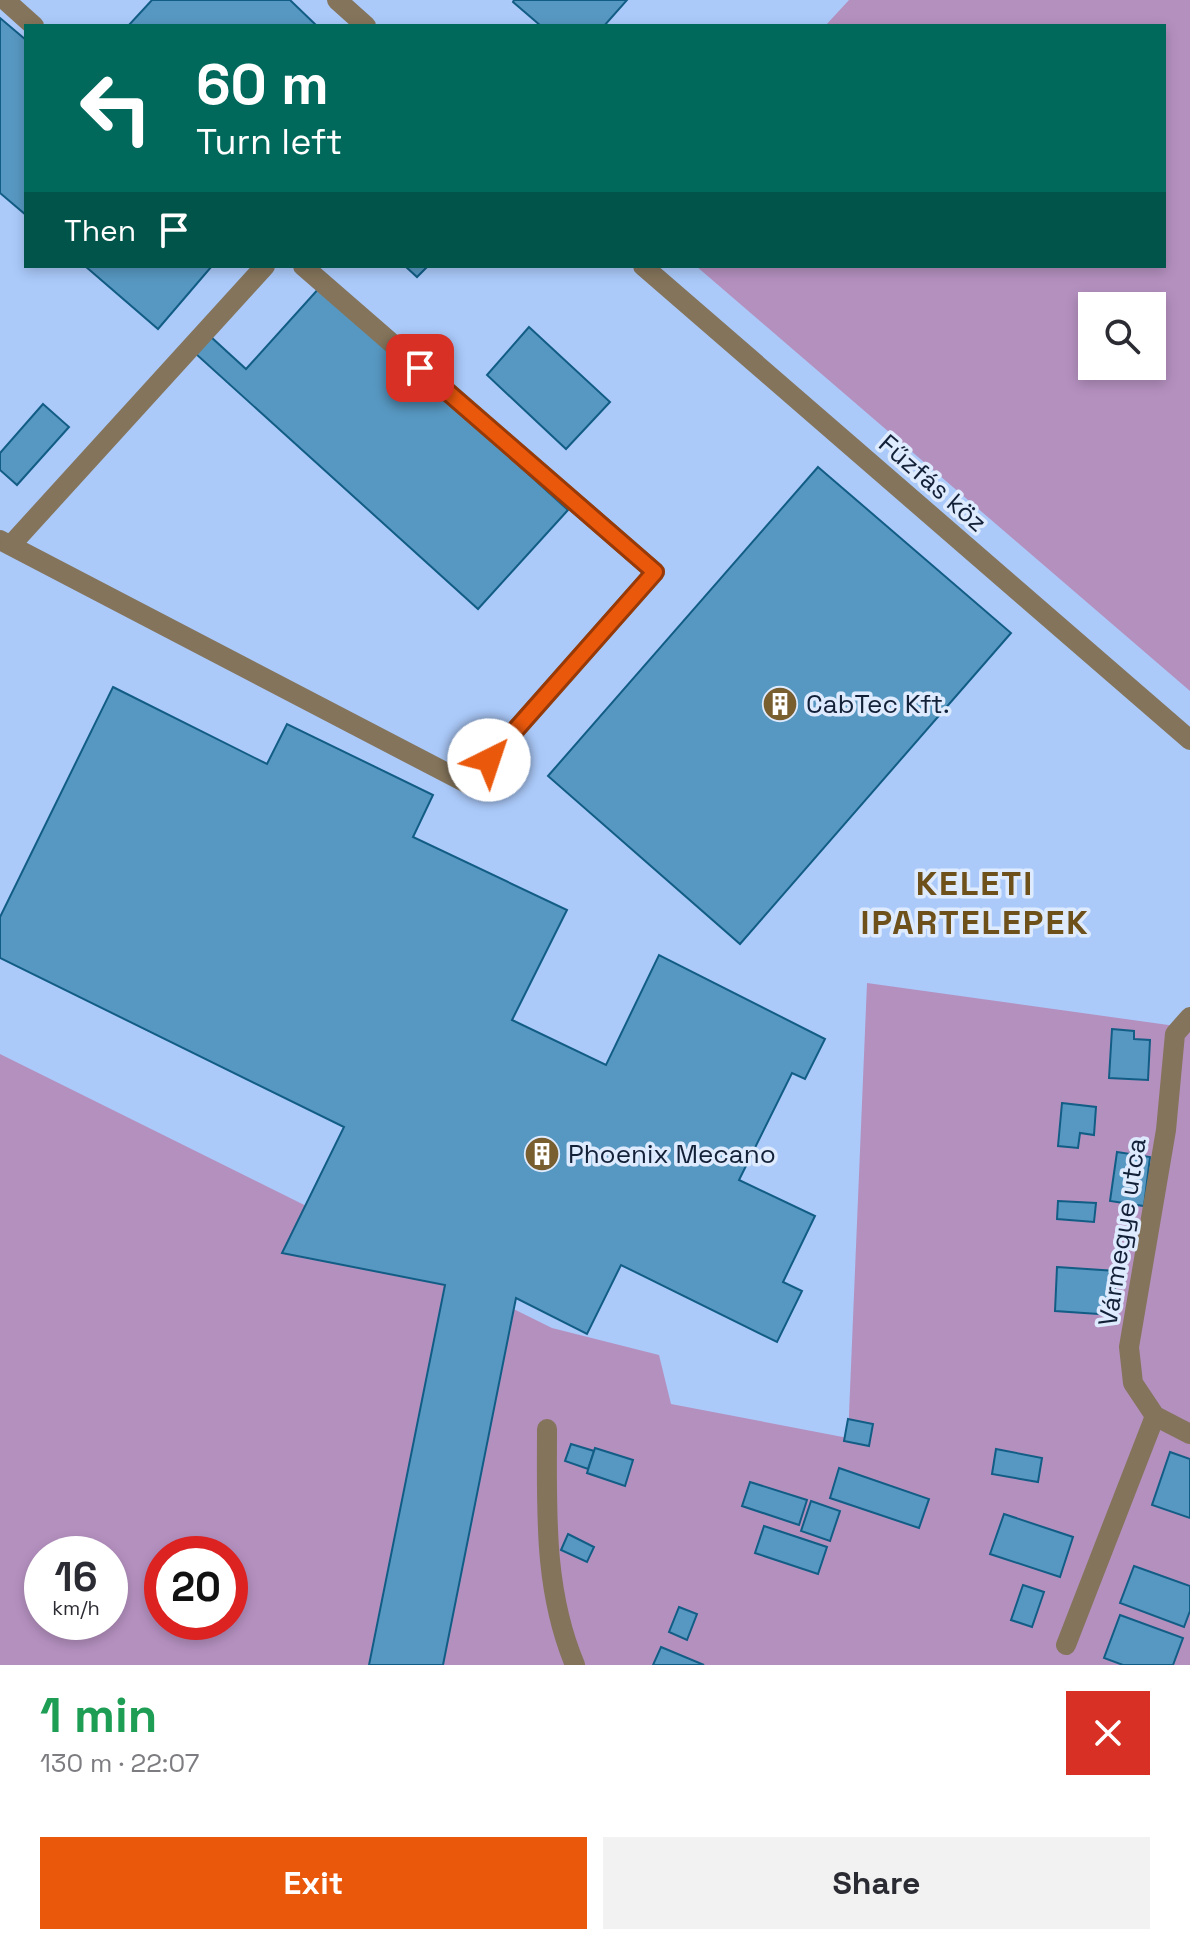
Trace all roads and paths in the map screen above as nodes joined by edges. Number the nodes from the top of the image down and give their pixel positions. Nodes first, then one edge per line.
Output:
1 (5, 0) edge
2 (337, 0) edge
3 (32, 24) edge
4 (364, 24) edge
5 (263, 268) edge
6 (305, 268) edge
7 (645, 268) edge
8 (6, 542) edge
9 (1190, 740) edge
10 (1190, 1017) edge
11 (1155, 1416) junction
12 (547, 1429) dead end
13 (1190, 1434) edge
14 (1066, 1645) dead end
15 (575, 1665) edge

1 - 3 street
2 - 4 street
5 - 8 street
6 - 8 street
7 - 9 street, Fűzfás köz
10 - 11 street, Vármegye utca
11 - 13 street, Vármegye utca
11 - 14 street
12 - 15 street

